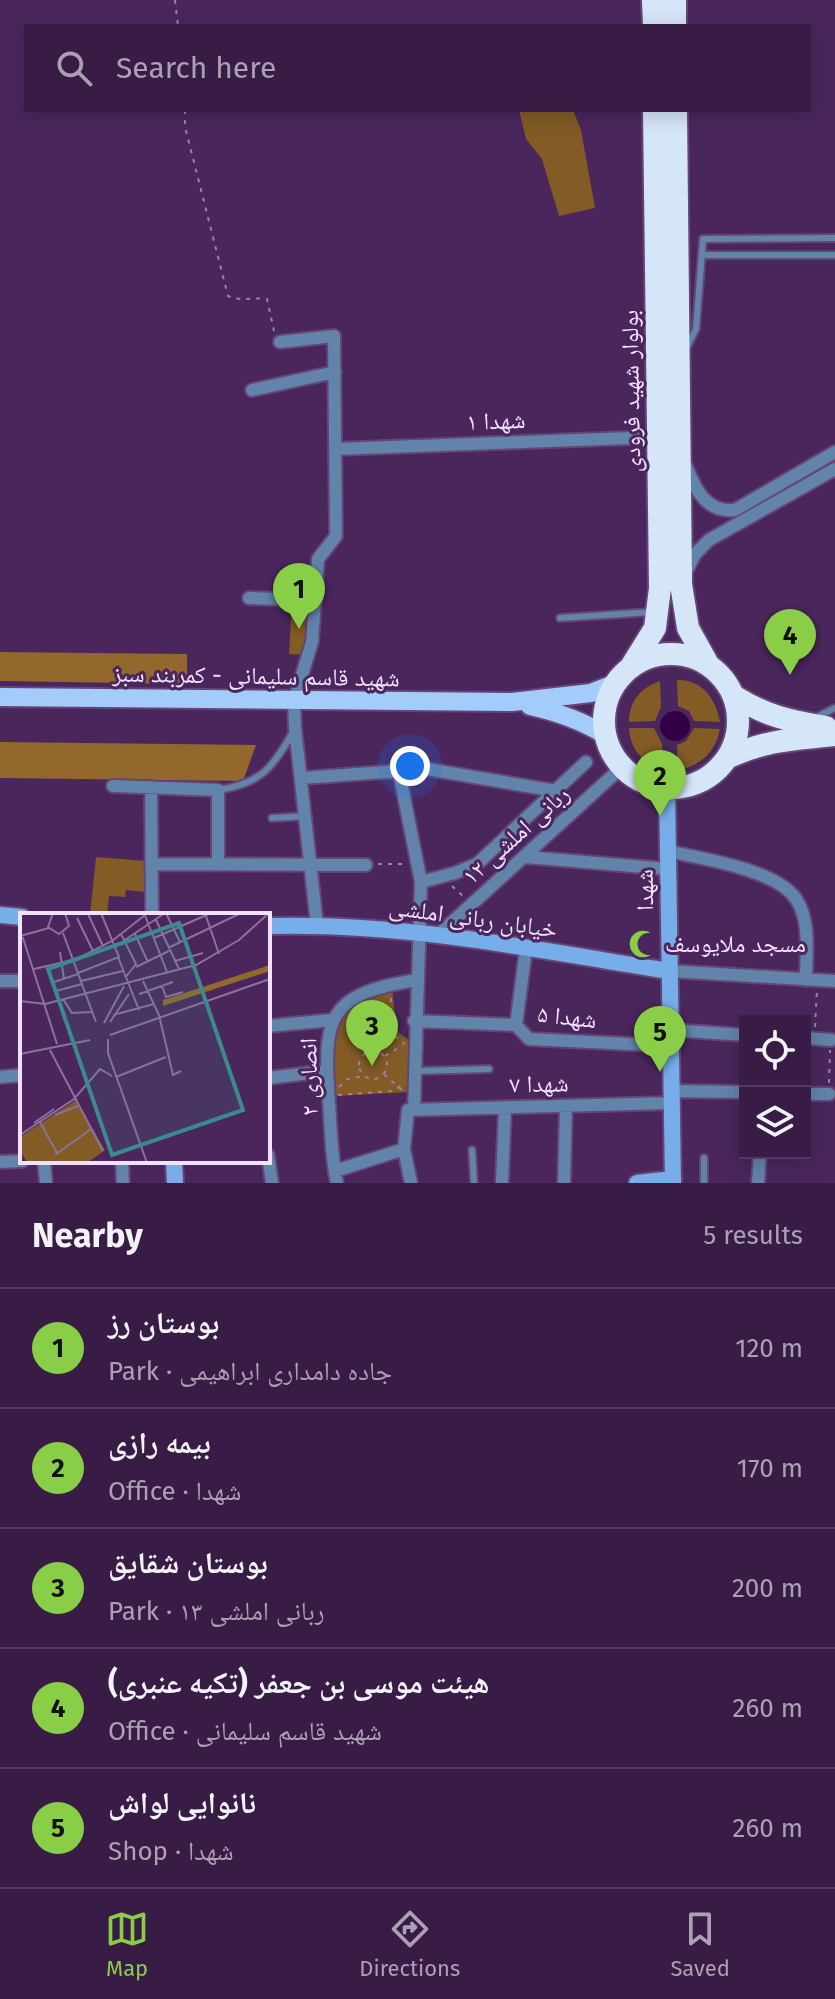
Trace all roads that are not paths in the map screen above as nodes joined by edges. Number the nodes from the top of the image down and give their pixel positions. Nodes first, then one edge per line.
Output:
1 (653, 0) edge
2 (675, 0) edge
3 (654, 24) edge
4 (675, 24) edge
5 (654, 112) edge
6 (676, 112) edge
7 (835, 238) edge
8 (704, 255) junction
9 (835, 255) edge
10 (280, 342) road end
11 (679, 356) junction
12 (335, 372) junction
13 (252, 390) dead end
14 (658, 437) junction
15 (680, 447) junction
16 (335, 449) junction
17 (835, 452) edge
18 (835, 469) edge
19 (681, 584) junction
20 (249, 598) dead end
21 (315, 600) junction
22 (659, 612) junction
23 (560, 618) dead end
24 (708, 664) junction
25 (632, 665) junction
26 (614, 684) junction
27 (734, 696) junction
28 (0, 697) edge
29 (294, 701) junction
30 (512, 702) junction
31 (835, 708) edge
32 (804, 724) junction
33 (295, 728) junction
34 (835, 728) edge
35 (605, 735) junction
36 (835, 735) edge
37 (729, 757) junction
38 (586, 762) dead end
39 (622, 767) junction
40 (399, 772) junction
41 (302, 778) junction
42 (113, 786) dead end
43 (151, 787) junction
44 (667, 788) junction
45 (218, 790) junction
46 (556, 791) junction
47 (306, 816) junction
48 (272, 818) dead end
49 (668, 851) junction
50 (526, 857) junction
51 (151, 864) junction
52 (218, 864) junction
53 (312, 864) junction
54 (366, 865) road end
55 (668, 869) junction
56 (421, 882) junction
57 (152, 913) edge
58 (0, 915) edge
59 (20, 917) edge
60 (317, 925) junction
61 (270, 926) edge
62 (419, 932) junction
63 (438, 935) junction
64 (526, 949) junction
65 (670, 971) junction
66 (417, 980) junction
67 (812, 980) junction
68 (835, 981) edge
69 (339, 1018) junction
70 (414, 1021) junction
71 (516, 1025) junction
72 (270, 1026) edge
73 (739, 1035) edge
74 (671, 1038) junction
75 (811, 1038) edge
76 (831, 1040) road end
77 (489, 1069) dead end
78 (414, 1071) junction
79 (332, 1074) junction
80 (20, 1075) edge
81 (0, 1077) edge
82 (270, 1078) edge
83 (739, 1092) edge
84 (811, 1094) edge
85 (829, 1094) road end
86 (672, 1097) junction
87 (566, 1106) junction
88 (505, 1107) junction
89 (411, 1110) junction
90 (404, 1149) junction
91 (472, 1150) dead end
92 (704, 1158) dead end
93 (760, 1159) edge
94 (20, 1161) edge
95 (0, 1162) edge
96 (44, 1163) edge
97 (122, 1163) edge
98 (174, 1163) edge
99 (269, 1163) edge
100 (336, 1177) edge
101 (674, 1182) edge
102 (46, 1183) edge
103 (123, 1183) edge
104 (175, 1183) edge
105 (272, 1183) edge
106 (411, 1183) edge
107 (474, 1183) edge
108 (502, 1183) edge
109 (564, 1183) edge
110 (637, 1183) edge
111 (704, 1183) edge
112 (758, 1183) edge

1 - 3 highway
2 - 4 highway
5 - 14 highway, بولوار شهید فرودی
6 - 11 highway, بولوار شهید فرودی
7 - 8 lane
8 - 9 lane
8 - 11 lane
10 - 12 street
11 - 15 highway, بولوار شهید فرودی
12 - 13 street
12 - 16 street
14 - 16 street, شهدا ۱
14 - 22 highway, بولوار شهید فرودی
15 - 17 street
15 - 19 highway, بولوار شهید فرودی
16 - 21 street
18 - 19 street
19 - 24 highway, بولوار شهید فرودی
20 - 21 street
21 - 29 street
22 - 23 lane
22 - 25 highway, بولوار شهید فرودی
24 - 25 highway
24 - 27 highway
25 - 26 highway
26 - 30 main road
26 - 35 highway
27 - 32 highway
27 - 37 highway
28 - 29 main road, شهید قاسم سلیمانی - کمربند سبز
29 - 30 main road, شهید قاسم سلیمانی - کمربند سبز
29 - 33 street
30 - 35 main road
31 - 32 lane
32 - 34 highway
33 - 41 street
33 - 45 lane
35 - 39 highway
36 - 37 highway
37 - 44 highway
38 - 46 street
39 - 44 highway
39 - 50 street, ربانی املشی ۱۲
40 - 41 street
40 - 46 street
40 - 56 street
41 - 47 street
42 - 43 street
43 - 45 street
43 - 51 street
44 - 49 street, شهدا
45 - 52 street
46 - 56 street
47 - 48 lane
47 - 53 street
49 - 55 street, شهدا
49 - 67 street
50 - 55 street
50 - 63 street, ربانی املشی ۱۲
51 - 52 street
51 - 57 street
52 - 53 street
53 - 54 street
53 - 60 street
55 - 65 street, شهدا
56 - 62 street
58 - 59 street
60 - 61 street, خیابان ربانی املشی
60 - 62 street, خیابان ربانی املشی
62 - 63 street, خیابان ربانی املشی
62 - 66 street
63 - 64 street, خیابان ربانی املشی
64 - 65 street, خیابان ربانی املشی
64 - 71 street
65 - 67 street
65 - 74 street, شهدا
66 - 69 street, انصاری ۲
66 - 70 street
67 - 68 street
69 - 72 street
69 - 79 street, انصاری ۲
70 - 71 street, شهدا ۵
70 - 78 street
71 - 74 street, شهدا ۵
73 - 74 street, شهدا ۵
74 - 86 street, شهدا
75 - 76 street
77 - 78 lane
78 - 89 street
79 - 82 street
79 - 100 street, انصاری ۲
80 - 81 street
83 - 86 street, شهدا ۷
84 - 85 street
86 - 87 street, شهدا ۷
86 - 101 street, شهدا
87 - 88 street, شهدا ۷
87 - 109 street
88 - 89 street, شهدا ۷
88 - 108 street
89 - 90 street
90 - 100 street
90 - 106 street
91 - 107 lane
92 - 111 lane
93 - 112 street
94 - 95 street
96 - 102 street
97 - 103 street
98 - 104 street
99 - 105 street
101 - 110 street

